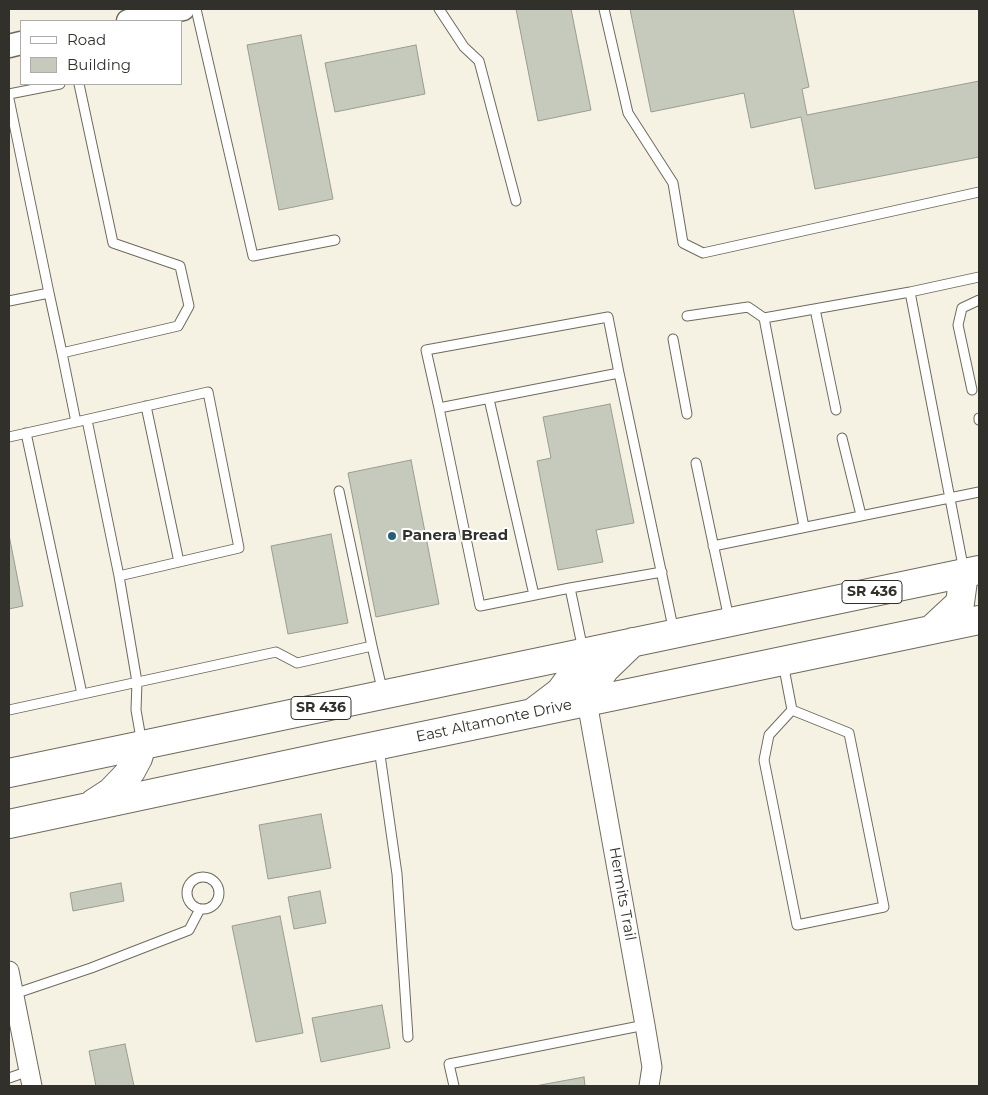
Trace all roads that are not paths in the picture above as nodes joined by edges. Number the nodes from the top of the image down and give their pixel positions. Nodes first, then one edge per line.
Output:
1 (183, 9) edge
2 (196, 9) edge
3 (439, 9) edge
4 (604, 9) edge
5 (133, 20) edge
6 (55, 85) edge
7 (79, 85) edge
8 (9, 94) edge
9 (9, 99) edge
10 (979, 192) edge
11 (516, 201) dead end
12 (335, 240) dead end
13 (979, 277) edge
14 (910, 292) junction
15 (50, 293) junction
16 (979, 300) edge
17 (9, 301) edge
18 (815, 309) junction
19 (687, 316) dead end
20 (764, 318) junction
21 (673, 339) dead end
22 (62, 354) junction
23 (619, 373) junction
24 (972, 390) dead end
25 (489, 398) junction
26 (146, 406) junction
27 (439, 408) junction
28 (836, 410) dead end
29 (687, 414) dead end
30 (87, 420) junction
31 (76, 422) junction
32 (26, 433) junction
33 (9, 437) edge
34 (842, 438) dead end
35 (696, 463) dead end
36 (339, 491) dead end
37 (979, 492) edge
38 (950, 498) junction
39 (861, 515) junction
40 (804, 527) junction
41 (714, 546) junction
42 (179, 562) junction
43 (972, 571) edge
44 (662, 572) junction
45 (119, 576) junction
46 (570, 588) junction
47 (534, 595) junction
48 (979, 620) edge
49 (730, 622) junction
50 (932, 630) junction
51 (674, 634) junction
52 (633, 642) junction
53 (372, 646) junction
54 (584, 653) junction
55 (782, 661) junction
56 (137, 682) junction
57 (82, 694) junction
58 (383, 694) junction
59 (587, 702) junction
60 (9, 710) edge
61 (792, 710) junction
62 (532, 713) junction
63 (378, 745) junction
64 (142, 746) junction
65 (9, 773) edge
66 (89, 806) junction
67 (9, 824) edge
68 (200, 909) dead end
69 (9, 971) edge
70 (14, 994) junction
71 (645, 1026) junction
72 (408, 1037) dead end
73 (652, 1068) junction
74 (9, 1078) edge
75 (31, 1079) edge
76 (454, 1086) edge
77 (649, 1086) edge
78 (661, 1086) edge

1 - 5 street
2 - 12 lane
3 - 11 lane
4 - 10 lane
6 - 8 lane
7 - 22 lane
9 - 15 lane
13 - 14 lane
14 - 18 lane
14 - 38 lane
15 - 17 lane
15 - 22 lane
16 - 24 lane
18 - 20 lane
18 - 28 lane
19 - 20 lane
20 - 40 lane
21 - 29 lane
22 - 31 lane
23 - 25 lane
23 - 27 lane
23 - 44 lane
25 - 27 lane
25 - 47 lane
26 - 30 lane
26 - 42 lane
26 - 42 lane
27 - 47 lane
30 - 31 lane
30 - 45 lane
31 - 32 lane
32 - 33 lane
32 - 57 lane
34 - 39 lane
35 - 41 lane
36 - 53 lane
37 - 38 lane
38 - 39 lane
38 - 43 lane
39 - 40 lane
40 - 41 lane
41 - 49 lane
42 - 45 lane
43 - 49 main road, SR 436
43 - 50 main road
44 - 46 lane
44 - 51 lane
45 - 56 lane
46 - 47 lane
46 - 54 lane
48 - 50 main road, East Altamonte Drive
49 - 51 main road, SR 436
50 - 55 main road, East Altamonte Drive
51 - 52 main road, SR 436
52 - 54 main road, SR 436
52 - 59 main road
53 - 56 lane
53 - 58 lane
54 - 58 main road, SR 436
54 - 62 main road
55 - 59 main road, East Altamonte Drive
55 - 61 lane
56 - 57 lane
56 - 64 lane
57 - 60 lane
58 - 64 main road, SR 436
59 - 62 main road, East Altamonte Drive
59 - 71 street, Hermits Trail
61 - 61 lane
62 - 63 main road, East Altamonte Drive
63 - 66 main road, East Altamonte Drive
63 - 72 lane
64 - 65 main road, SR 436
64 - 66 main road
66 - 67 main road, East Altamonte Drive
68 - 70 lane
69 - 70 street
70 - 75 street
71 - 73 street, Hermits Trail
71 - 76 lane
73 - 77 street, Hermits Trail
73 - 78 street
74 - 75 lane

